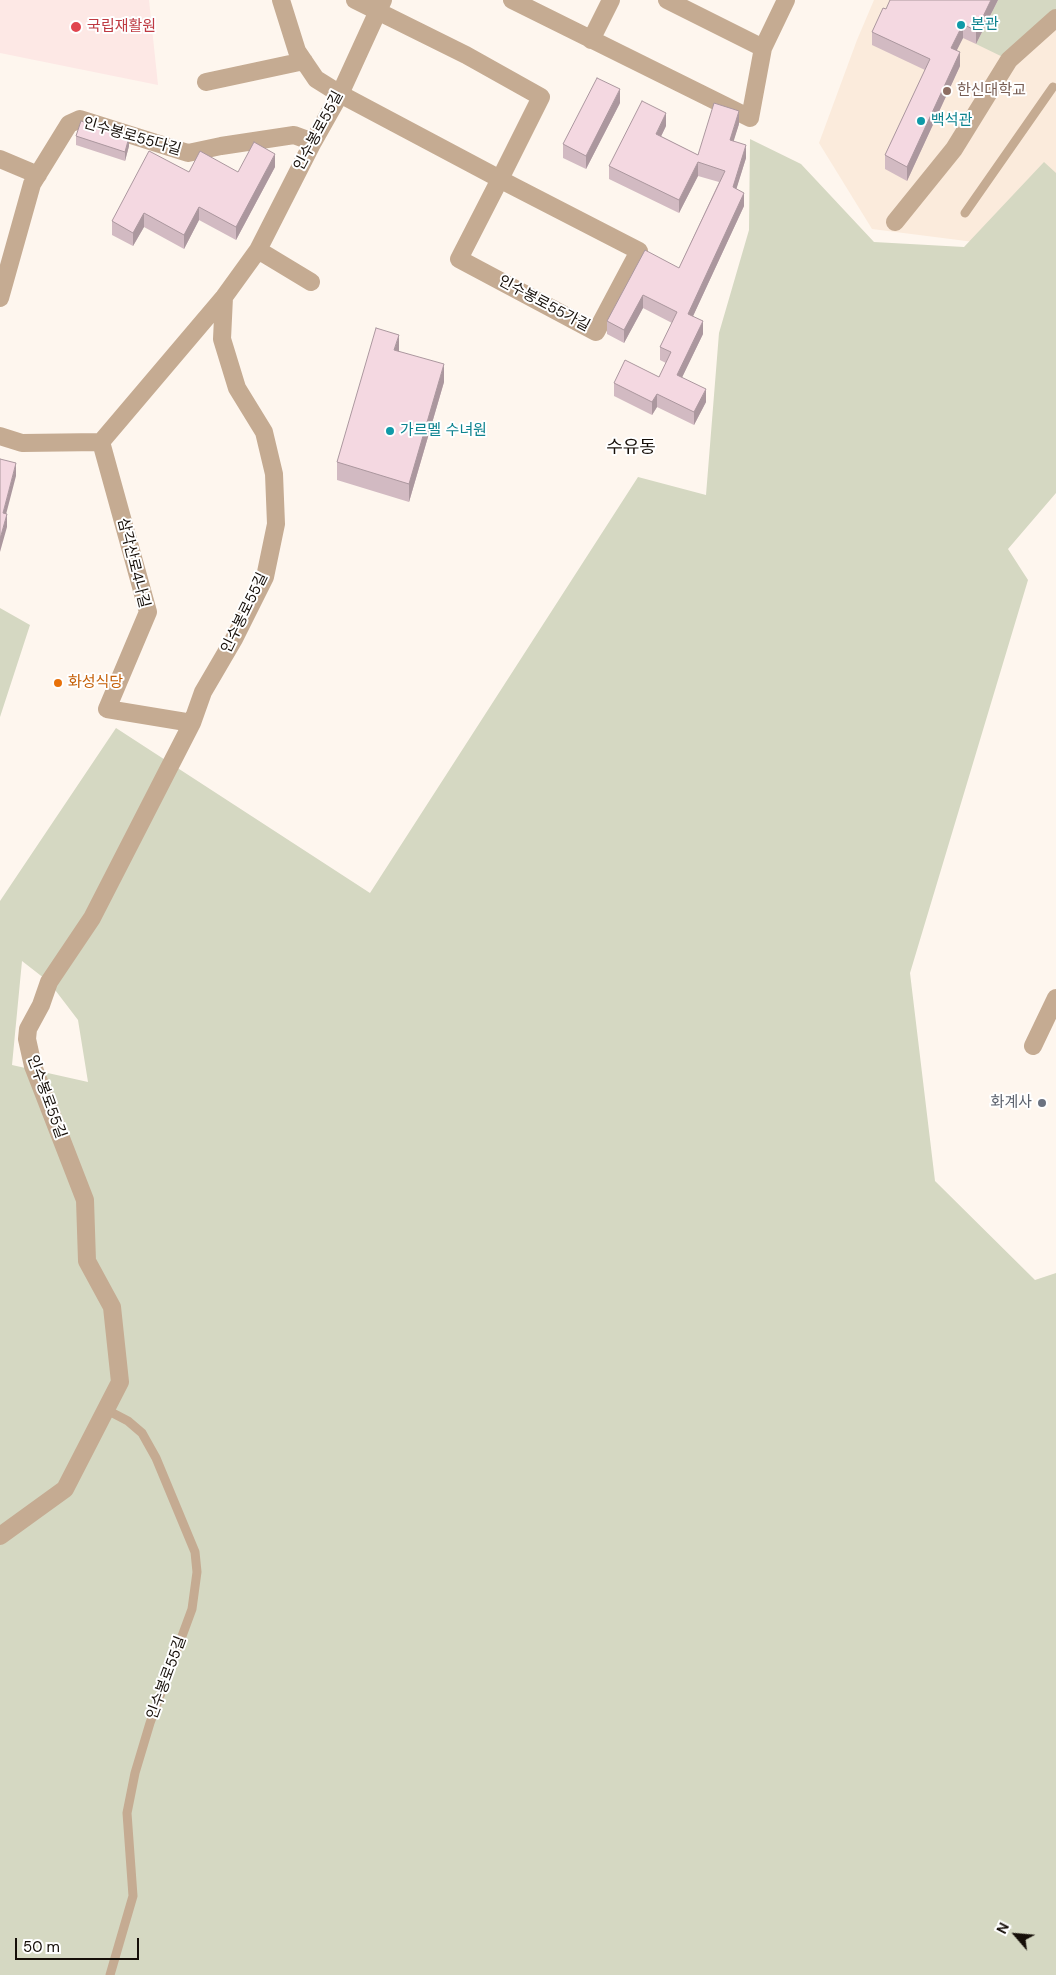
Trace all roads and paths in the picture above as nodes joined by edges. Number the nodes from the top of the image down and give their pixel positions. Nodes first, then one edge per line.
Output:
1 (281, 0) edge
2 (355, 0) edge
3 (512, 0) edge
4 (611, 0) edge
5 (667, 0) edge
6 (786, 0) edge
7 (381, 5) edge
8 (1056, 18) edge
9 (591, 40) junction
10 (763, 48) junction
11 (304, 61) junction
12 (206, 82) dead end
13 (1053, 87) dead end
14 (340, 94) junction
15 (313, 142) junction
16 (0, 159) edge
17 (38, 176) junction
18 (500, 179) junction
19 (965, 213) dead end
20 (895, 222) dead end
21 (258, 250) junction
22 (311, 282) dead end
23 (224, 297) junction
24 (0, 298) edge
25 (0, 436) edge
26 (101, 442) junction
27 (192, 723) junction
28 (1056, 998) edge
29 (1034, 1046) dead end
30 (105, 1409) junction
31 (0, 1536) edge
32 (110, 1975) edge

1 - 11 street, 인수봉로55가길
2 - 7 street
3 - 9 street
4 - 9 street
5 - 10 street
6 - 10 street
7 - 14 street, 인수봉로55길
7 - 18 street, 인수봉로55가길
8 - 20 street
9 - 10 street
11 - 12 street
11 - 14 street, 인수봉로55가길
13 - 19 lane
14 - 15 street, 인수봉로55길
14 - 18 street, 인수봉로55가길
15 - 17 street, 인수봉로55다길
15 - 21 street, 인수봉로55길
16 - 17 street
17 - 24 street, 인수봉로55다길
18 - 18 street, 인수봉로55가길
21 - 22 street
21 - 23 street, 인수봉로55길
23 - 26 street
23 - 27 street, 인수봉로55길
25 - 26 street
26 - 27 street, 삼각산로4나길
27 - 30 street, 인수봉로55길
28 - 29 street
30 - 31 street, 인수봉로55길
30 - 32 lane, 인수봉로55길

